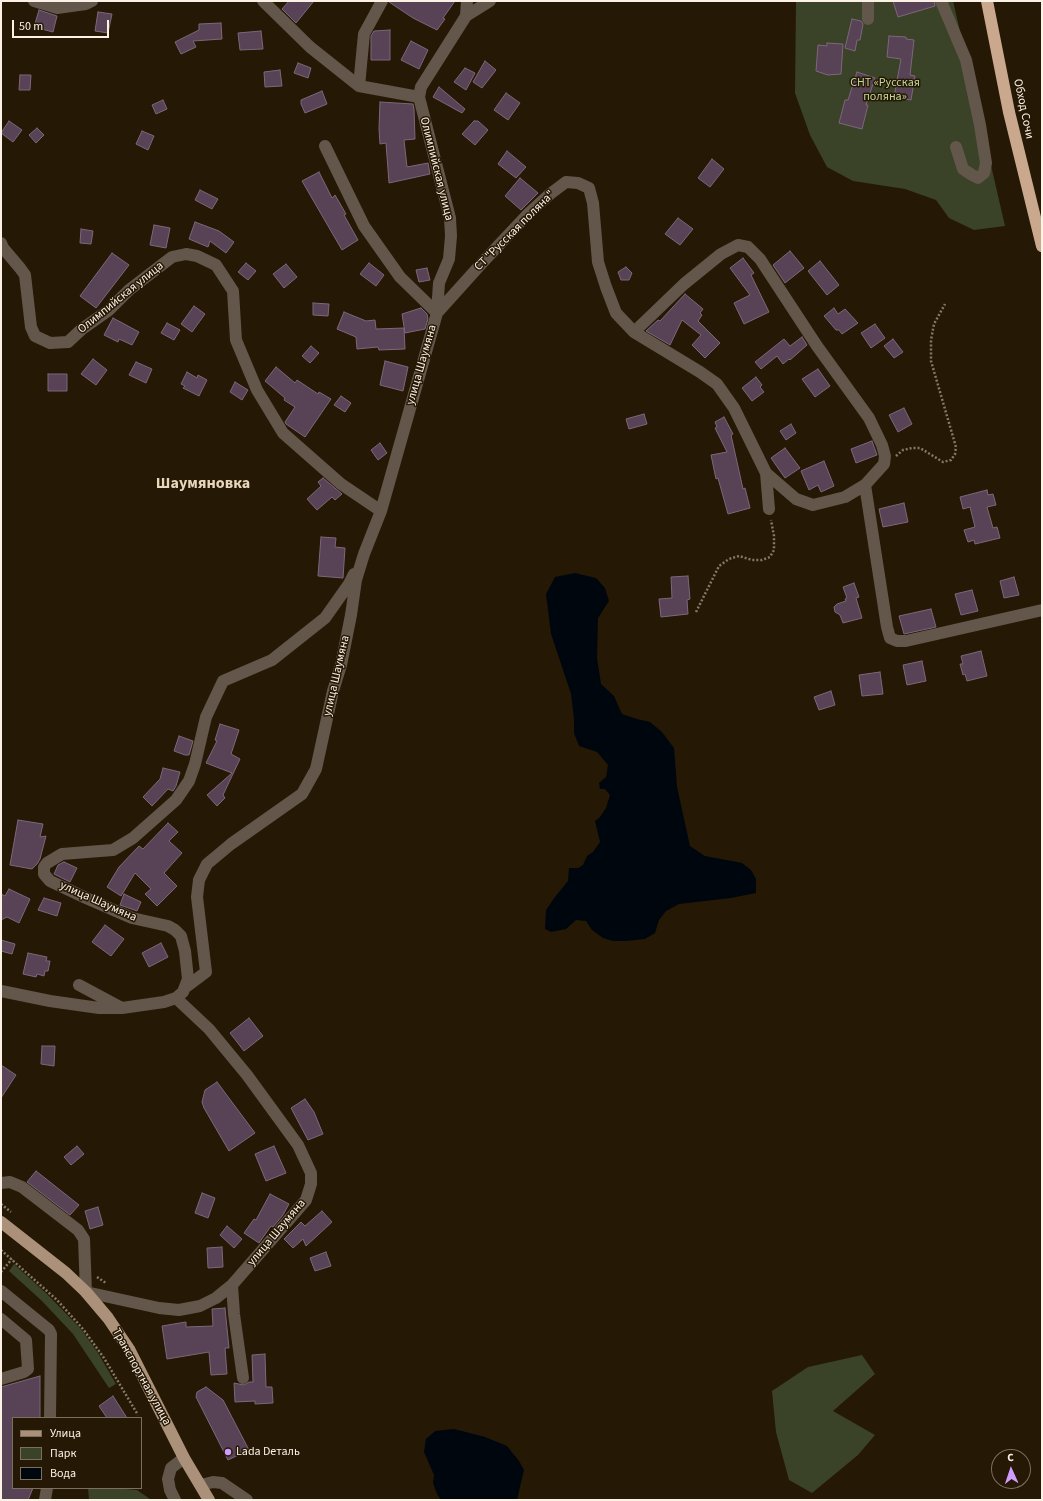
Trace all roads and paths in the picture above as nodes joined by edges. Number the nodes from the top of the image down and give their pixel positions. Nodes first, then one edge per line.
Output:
1 (34, 1) edge
2 (92, 1) edge
3 (263, 1) edge
4 (382, 1) edge
5 (467, 1) edge
6 (490, 1) edge
7 (868, 1) edge
8 (941, 1) edge
9 (987, 1) edge
10 (466, 16) junction
11 (868, 19) dead end
12 (360, 86) junction
13 (419, 97) junction
14 (325, 146) dead end
15 (956, 147) dead end
16 (1, 243) edge
17 (1042, 246) edge
18 (945, 304) dead end
19 (437, 313) junction
20 (634, 332) junction
21 (884, 464) junction
22 (766, 473) junction
23 (866, 485) junction
24 (769, 509) joint
25 (381, 511) junction
26 (364, 554) junction
27 (1042, 610) edge
28 (696, 612) dead end
29 (79, 985) dead end
30 (186, 987) junction
31 (1, 990) edge
32 (176, 998) junction
33 (122, 1008) junction
34 (1, 1183) edge
35 (1, 1222) edge
36 (1, 1250) edge
37 (12, 1259) junction
38 (1, 1272) edge
39 (92, 1273) dead end
40 (108, 1284) dead end
41 (232, 1285) junction
42 (1, 1291) edge
43 (86, 1292) junction
44 (1, 1319) edge
45 (243, 1378) dead end
46 (1, 1379) edge
47 (138, 1415) dead end
48 (50, 1417) edge
49 (184, 1458) junction
50 (201, 1486) junction
51 (47, 1489) edge
52 (45, 1500) edge
53 (175, 1500) edge
54 (209, 1500) edge
55 (247, 1500) edge

1 - 2 street
3 - 12 street
4 - 12 street
5 - 10 street
6 - 10 street
7 - 11 street
8 - 15 street
9 - 17 highway, Обход Сочи
10 - 13 street
12 - 13 street
13 - 19 street, Олимпийская улица
14 - 19 street
16 - 25 street, Олимпийская улица
18 - 21 path
19 - 20 street, СТ "Русская поляна"
19 - 25 street, улица Шаумяна
20 - 21 street
20 - 22 street, СТ "Русская поляна"
21 - 23 street
22 - 23 street
22 - 24 street
23 - 27 street
24 - 28 path
25 - 26 street, улица Шаумяна
26 - 30 street, улица Шаумяна
26 - 30 street, улица Шаумяна
29 - 33 street
30 - 32 street, улица Шаумяна
31 - 33 street
32 - 33 street
32 - 41 street, улица Шаумяна
34 - 43 street
35 - 43 main road, Транспортная улица
36 - 37 path
37 - 38 path
37 - 47 path
39 - 40 path
41 - 43 street, улица Шаумяна
41 - 45 street
42 - 48 street
43 - 49 main road, Транспортная улица
44 - 46 street
49 - 50 main road, Транспортная улица
49 - 53 street
50 - 54 main road, Транспортная улица
50 - 55 street
51 - 52 street

